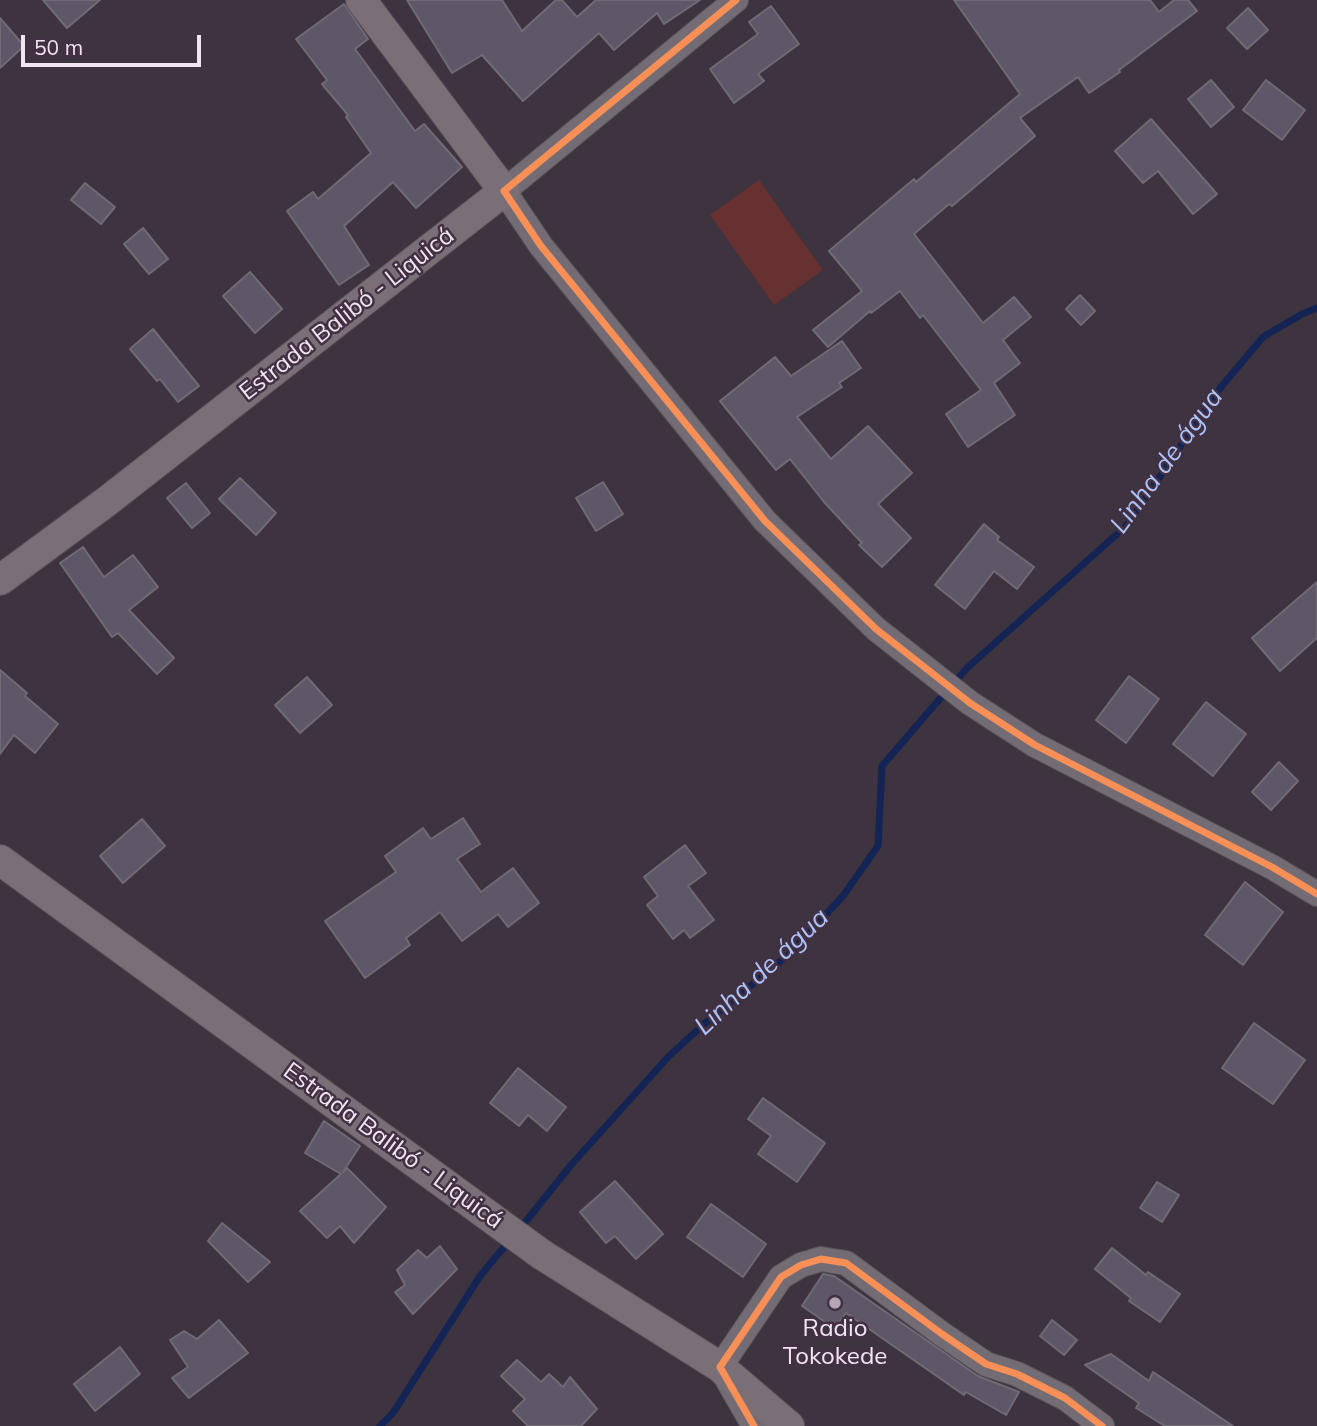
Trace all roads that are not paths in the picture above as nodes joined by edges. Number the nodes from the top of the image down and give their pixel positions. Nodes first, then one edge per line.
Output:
1 (360, 0) edge
2 (736, 0) edge
3 (504, 191) junction
4 (0, 580) edge
5 (0, 860) edge
6 (1317, 894) edge
7 (720, 1367) junction
8 (754, 1426) edge
9 (789, 1426) edge
10 (1102, 1426) edge

1 - 3 main road
2 - 3 street
3 - 4 main road, Estrada Balibó - Liquicá
3 - 6 street
5 - 7 main road, Estrada Balibó - Liquicá
7 - 8 street
7 - 9 main road, Estrada Balibó - Liquicá
7 - 10 street

